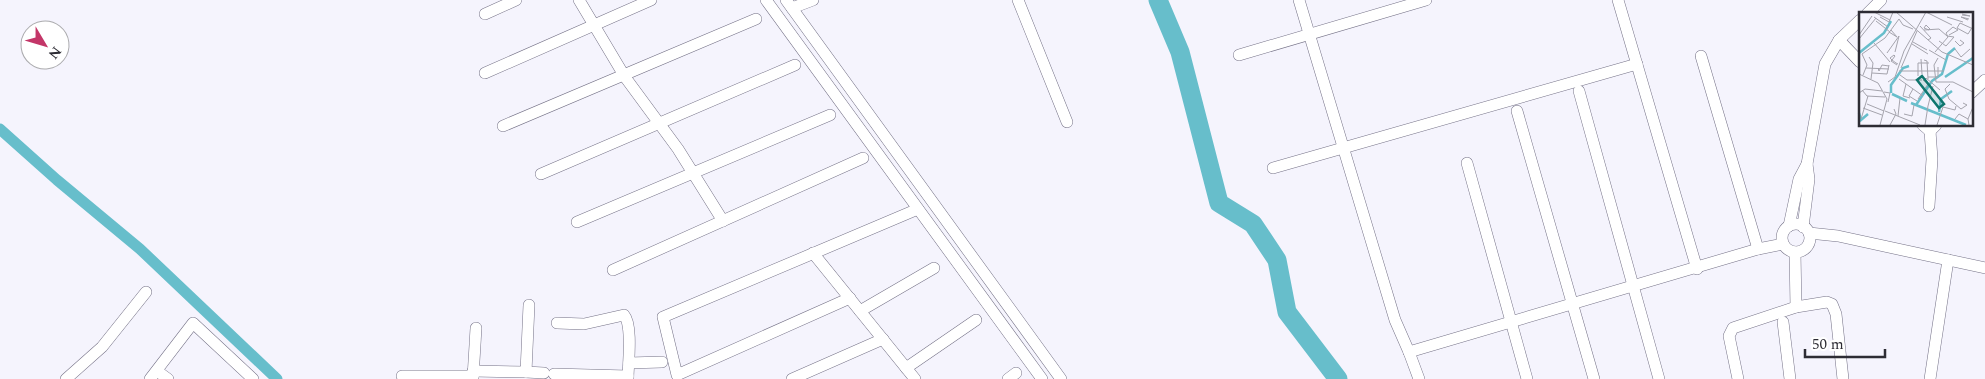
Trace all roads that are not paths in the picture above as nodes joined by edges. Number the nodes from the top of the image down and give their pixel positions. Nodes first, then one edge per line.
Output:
1 (516, 0) edge
2 (579, 0) edge
3 (651, 0) edge
4 (766, 0) edge
5 (813, 0) edge
6 (1018, 0) edge
7 (1299, 0) edge
8 (1426, 0) edge
9 (1618, 0) edge
10 (1881, 0) edge
11 (789, 4) edge
12 (1869, 12) edge
13 (485, 14) dead end
14 (756, 19) dead end
15 (1859, 21) edge
16 (594, 25) junction
17 (1308, 34) junction
18 (1839, 40) junction
19 (1239, 55) dead end
20 (1701, 56) dead end
21 (1859, 61) edge
22 (1637, 64) junction
23 (794, 65) dead end
24 (485, 73) dead end
25 (624, 75) junction
26 (1985, 80) edge
27 (1579, 91) dead end
28 (1972, 92) edge
29 (1517, 112) dead end
30 (830, 115) dead end
31 (1067, 122) dead end
32 (659, 123) junction
33 (502, 126) dead end
34 (1930, 127) edge
35 (1343, 148) junction
36 (864, 158) dead end
37 (1466, 163) dead end
38 (1807, 164) junction
39 (1273, 168) dead end
40 (693, 173) junction
41 (541, 174) dead end
42 (1929, 206) dead end
43 (918, 209) junction
44 (724, 220) junction
45 (577, 222) dead end
46 (1789, 226) junction
47 (1806, 230) junction
48 (1783, 244) junction
49 (1758, 249) junction
50 (1795, 252) junction
51 (813, 253) junction
52 (1948, 260) junction
53 (934, 268) dead end
54 (1985, 268) edge
55 (1697, 269) junction
56 (613, 270) dead end
57 (1634, 287) junction
58 (146, 292) dead end
59 (850, 298) junction
60 (1573, 304) junction
61 (529, 305) dead end
62 (1796, 308) junction
63 (860, 311) junction
64 (976, 320) dead end
65 (1783, 322) dead end
66 (556, 323) dead end
67 (1512, 323) junction
68 (476, 328) dead end
69 (883, 339) junction
70 (1409, 352) junction
71 (662, 362) dead end
72 (629, 363) junction
73 (906, 368) junction
74 (526, 372) junction
75 (154, 375) edge
76 (473, 375) edge
77 (402, 376) dead end
78 (628, 378) edge
79 (66, 379) edge
80 (168, 379) edge
81 (253, 379) edge
82 (792, 379) edge
83 (915, 379) edge
84 (1042, 379) edge
85 (1062, 379) edge
86 (1419, 379) edge
87 (1527, 379) edge
88 (1594, 379) edge
89 (1659, 379) edge
90 (1738, 379) edge
91 (1790, 379) edge
92 (1844, 379) edge
93 (1930, 379) edge

1 - 13 street
2 - 16 street
3 - 16 street
4 - 43 street
5 - 11 street
6 - 31 street
7 - 17 street
8 - 17 street
9 - 22 street
10 - 12 street
11 - 85 street
14 - 25 street
15 - 18 street
16 - 24 street
16 - 25 street
17 - 19 street
17 - 35 street
18 - 21 street
18 - 38 street
20 - 49 street
22 - 35 street
22 - 55 street
23 - 32 street
25 - 32 street
25 - 33 street
26 - 28 street
27 - 57 street
29 - 60 street
30 - 40 street
32 - 40 street
32 - 41 street
34 - 42 street
35 - 39 street
35 - 70 street
36 - 44 street
37 - 67 street
38 - 46 street
38 - 47 street
40 - 44 street
40 - 45 street
43 - 51 street
43 - 84 street
44 - 56 street
46 - 47 street
46 - 48 street
47 - 50 street
47 - 52 street
48 - 49 street
48 - 50 street
49 - 55 street
50 - 62 street
51 - 59 street
51 - 59 street
52 - 54 street
52 - 93 street
53 - 63 street
55 - 57 street
57 - 60 street
57 - 89 street
58 - 79 street
59 - 63 street
60 - 67 street
60 - 88 street
61 - 74 street
62 - 90 street
62 - 92 street
63 - 69 street
64 - 73 street
65 - 91 street
66 - 72 street
67 - 70 street
67 - 87 street
68 - 76 street
69 - 73 street
69 - 82 street
70 - 86 street
71 - 72 street
72 - 78 street
73 - 83 street
74 - 76 street
74 - 78 street
75 - 80 street
75 - 81 street
76 - 77 street

